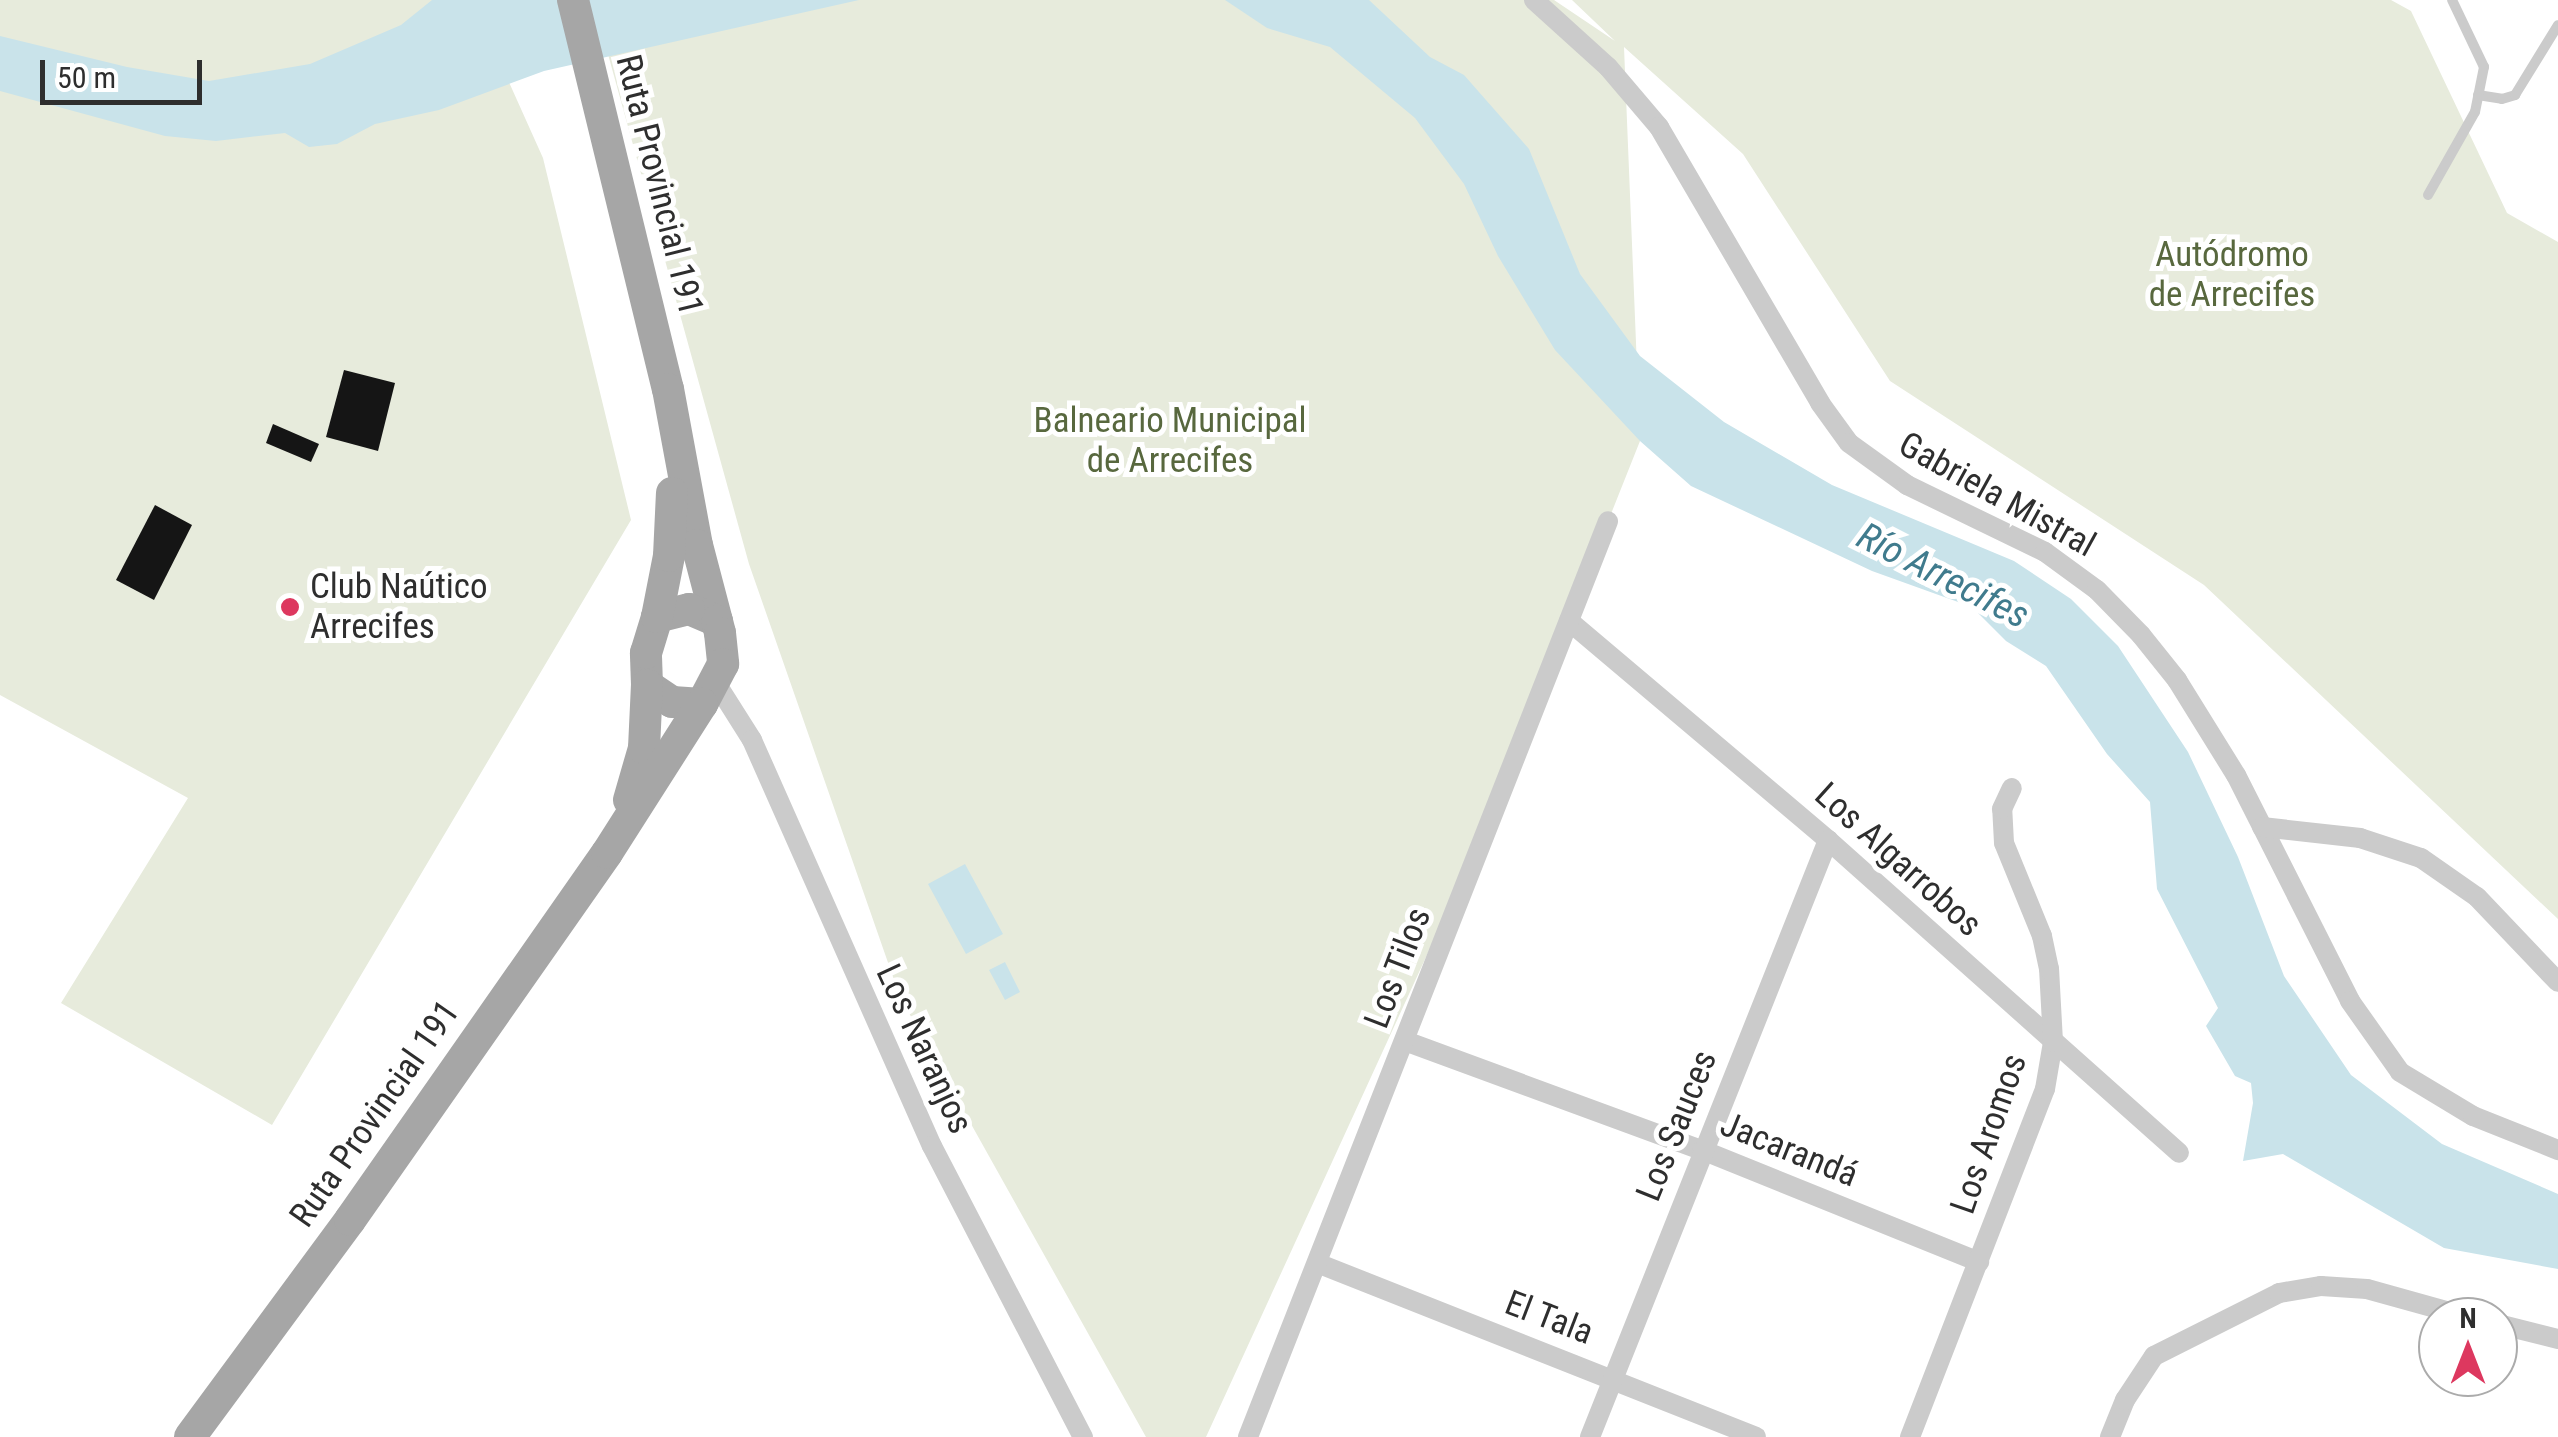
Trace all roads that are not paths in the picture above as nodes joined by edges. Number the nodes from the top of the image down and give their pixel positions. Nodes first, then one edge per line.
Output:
1 (573, 0) edge
2 (1534, 0) edge
3 (2452, 0) edge
4 (2558, 24) edge
5 (2478, 94) junction
6 (2428, 195) dead end
7 (668, 388) junction
8 (1608, 521) dead end
9 (657, 617) junction
10 (716, 621) junction
11 (1569, 621) junction
12 (648, 685) junction
13 (709, 694) junction
14 (2012, 788) dead end
15 (2262, 827) junction
16 (620, 833) junction
17 (1828, 840) junction
18 (2558, 982) edge
19 (1405, 1041) junction
20 (2053, 1042) junction
21 (1702, 1150) junction
22 (2558, 1150) edge
23 (2180, 1153) dead end
24 (1317, 1262) junction
25 (1979, 1262) junction
26 (2418, 1304) edge
27 (2518, 1329) edge
28 (2558, 1338) edge
29 (1613, 1378) junction
30 (190, 1437) edge
31 (1082, 1437) edge
32 (1248, 1437) edge
33 (1590, 1437) edge
34 (1756, 1437) edge
35 (1910, 1437) edge
36 (2110, 1437) edge

1 - 7 main road, Ruta Provincial 191
2 - 15 street, Gabriela Mistral
3 - 5 lane
4 - 5 lane
5 - 6 lane
7 - 9 main road, Ruta Provincial 191
7 - 10 main road, Ruta Provincial 191
8 - 11 street, Los Tilos
9 - 10 main road
9 - 12 main road
10 - 13 main road
11 - 17 street, Los Algarrobos
11 - 19 street, Los Tilos
12 - 13 main road
12 - 16 main road, Ruta Provincial 191
13 - 16 main road, Ruta Provincial 191
13 - 31 street, Los Naranjos
14 - 20 street, Los Aromos
15 - 18 street
15 - 22 street, Gabriela Mistral
16 - 30 main road, Ruta Provincial 191
17 - 20 street, Los Algarrobos
17 - 21 street, Los Sauces
19 - 21 street, Jacarandá
19 - 24 street, Los Tilos
20 - 23 street, Los Algarrobos
20 - 25 street, Los Aromos
21 - 25 street, Jacarandá
21 - 29 street, Los Sauces
24 - 29 street, El Tala
24 - 32 street, Los Tilos
25 - 35 street, Los Aromos
26 - 36 street
27 - 28 street
29 - 33 street, Los Sauces
29 - 34 street, El Tala

